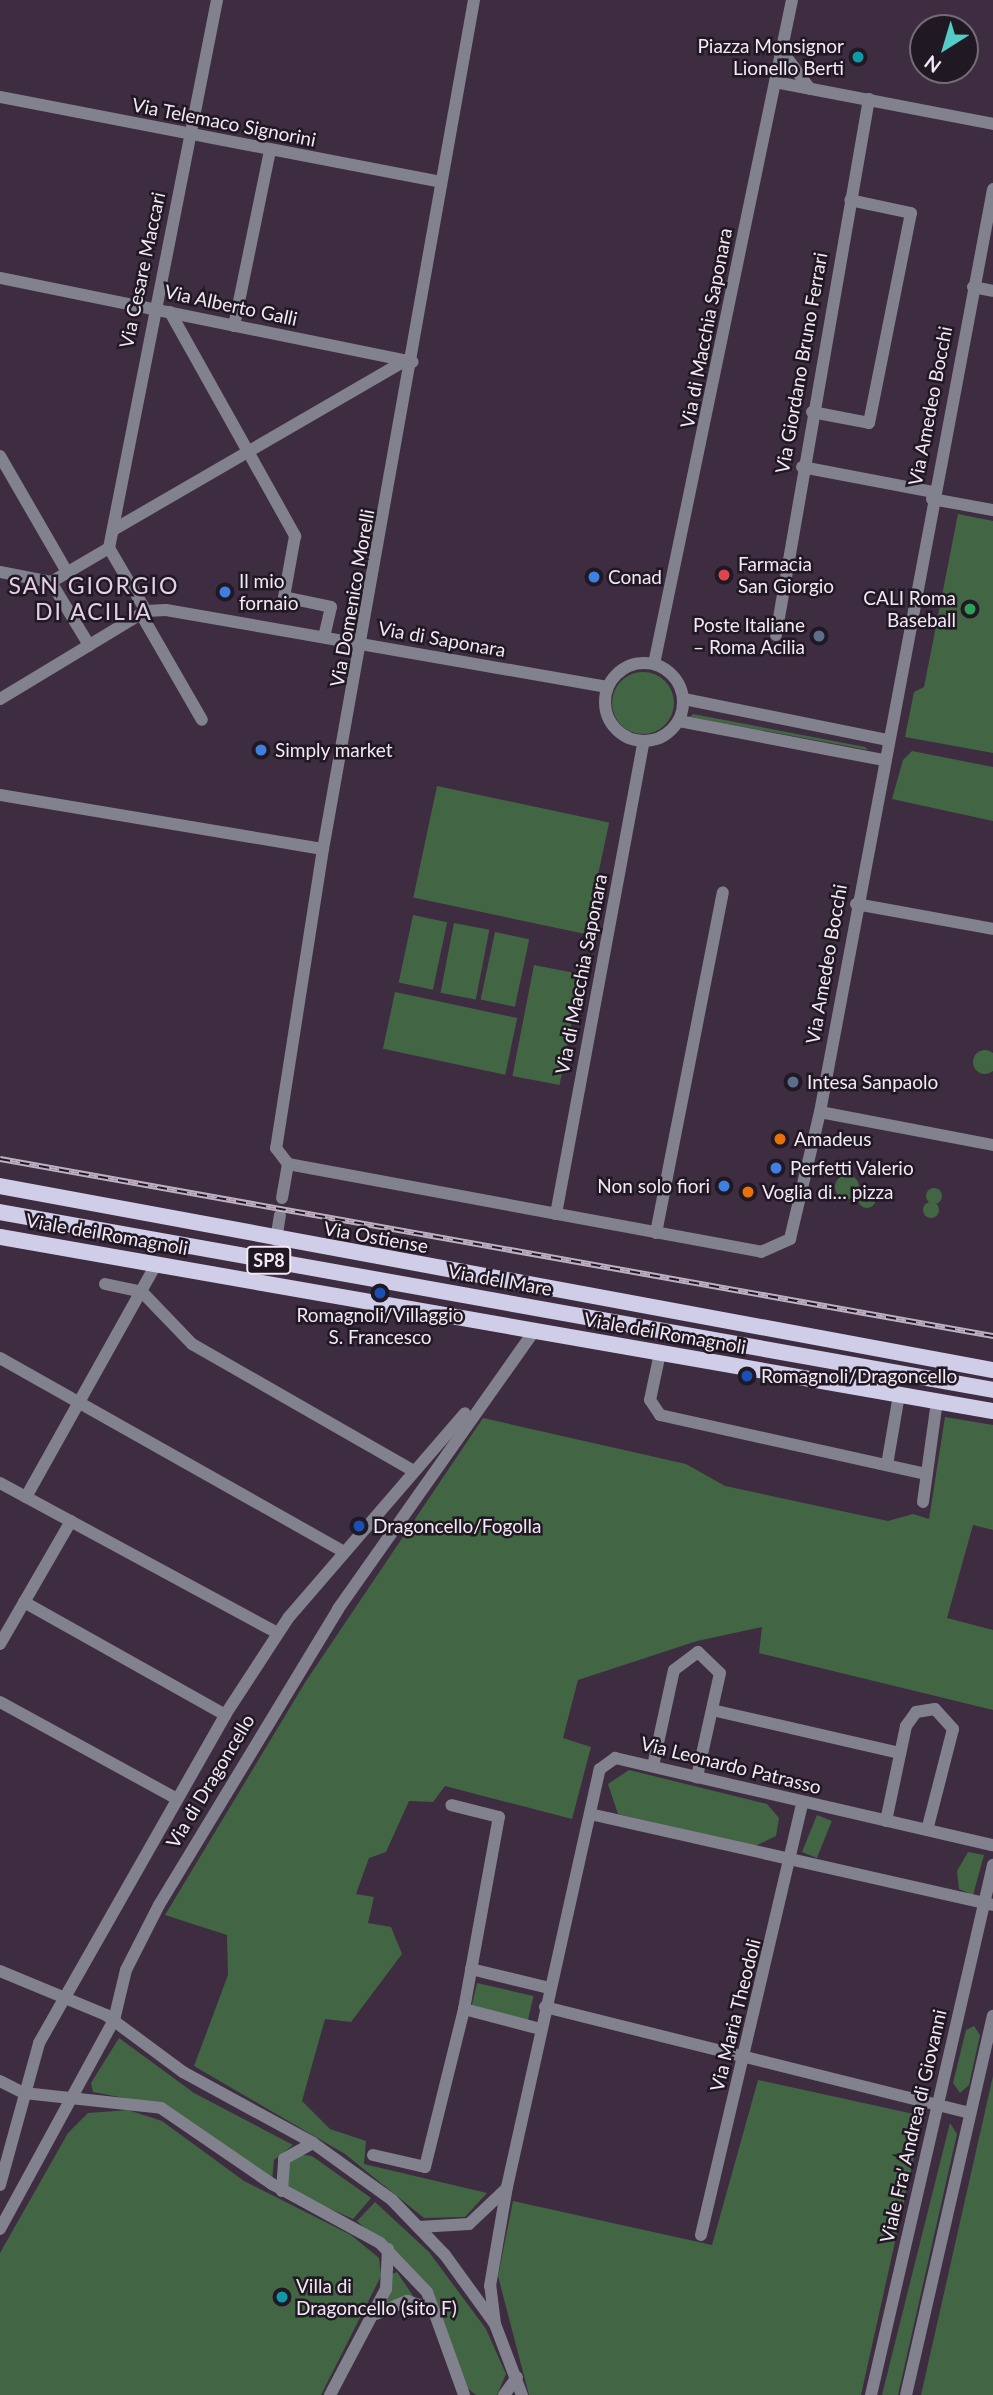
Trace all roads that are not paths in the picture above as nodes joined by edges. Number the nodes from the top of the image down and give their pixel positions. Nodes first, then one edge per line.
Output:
1 (217, 0) edge
2 (474, 0) edge
3 (800, 0) edge
4 (791, 5) edge
5 (782, 51) junction
6 (775, 82) junction
7 (811, 89) junction
8 (0, 97) edge
9 (869, 99) junction
10 (993, 124) edge
11 (190, 135) junction
12 (270, 151) junction
13 (441, 182) junction
14 (993, 188) edge
15 (850, 200) junction
16 (0, 278) edge
17 (973, 287) junction
18 (993, 291) edge
19 (152, 309) junction
20 (170, 312) junction
21 (234, 326) junction
22 (409, 361) junction
23 (812, 412) junction
24 (251, 454) junction
25 (0, 456) edge
26 (802, 467) junction
27 (933, 495) junction
28 (993, 510) edge
29 (113, 530) junction
30 (109, 548) junction
31 (0, 572) edge
32 (67, 572) junction
33 (51, 582) junction
34 (144, 612) junction
35 (776, 635) dead end
36 (324, 637) junction
37 (364, 645) junction
38 (89, 646) junction
39 (654, 664) junction
40 (607, 687) junction
41 (0, 699) edge
42 (684, 699) junction
43 (202, 720) dead end
44 (679, 721) junction
45 (887, 740) junction
46 (644, 741) junction
47 (884, 760) junction
48 (0, 794) edge
49 (323, 849) junction
50 (723, 893) dead end
51 (856, 904) junction
52 (993, 929) edge
53 (820, 1112) junction
54 (993, 1145) edge
55 (288, 1164) junction
56 (0, 1186) edge
57 (282, 1198) dead end
58 (0, 1212) edge
59 (280, 1214) dead end
60 (556, 1214) junction
61 (656, 1233) junction
62 (0, 1237) edge
63 (276, 1240) junction
64 (157, 1263) junction
65 (105, 1284) dead end
66 (142, 1292) junction
67 (534, 1331) junction
68 (660, 1353) junction
69 (0, 1358) edge
70 (993, 1370) edge
71 (498, 1377) junction
72 (993, 1390) edge
73 (899, 1395) junction
74 (937, 1401) junction
75 (80, 1403) junction
76 (993, 1411) edge
77 (887, 1465) junction
78 (412, 1470) junction
79 (927, 1474) junction
80 (0, 1483) edge
81 (26, 1497) junction
82 (923, 1502) dead end
83 (71, 1521) junction
84 (344, 1552) junction
85 (24, 1602) junction
86 (277, 1633) junction
87 (0, 1644) edge
88 (0, 1702) edge
89 (712, 1710) junction
90 (225, 1715) junction
91 (900, 1753) junction
92 (653, 1766) junction
93 (697, 1777) junction
94 (177, 1799) junction
95 (802, 1803) junction
96 (451, 1805) dead end
97 (590, 1814) junction
98 (886, 1821) junction
99 (927, 1830) junction
100 (993, 1845) edge
101 (791, 1862) junction
102 (993, 1865) edge
103 (989, 1904) edge
104 (471, 1969) junction
105 (0, 1971) edge
106 (549, 1988) junction
107 (64, 1999) junction
108 (545, 2007) junction
109 (464, 2009) junction
110 (993, 2016) edge
111 (114, 2020) junction
112 (540, 2029) junction
113 (744, 2059) junction
114 (0, 2081) edge
115 (24, 2093) junction
116 (75, 2098) junction
117 (938, 2104) junction
118 (970, 2113) junction
119 (16, 2125) junction
120 (313, 2143) junction
121 (0, 2154) edge
122 (373, 2155) dead end
123 (0, 2185) edge
124 (507, 2187) junction
125 (282, 2191) junction
126 (419, 2227) junction
127 (0, 2229) edge
128 (701, 2235) dead end
129 (388, 2249) junction
130 (434, 2310) junction
131 (373, 2317) junction
132 (495, 2323) junction
133 (517, 2377) junction
134 (462, 2389) edge
135 (330, 2395) edge
136 (470, 2395) edge
137 (504, 2395) edge
138 (522, 2395) edge
139 (871, 2395) edge
140 (906, 2395) edge

1 - 11 street, Via Cesare Maccari
2 - 13 street, Via Domenico Morelli
3 - 4 street
4 - 5 street, Via di Macchia Saponara
5 - 6 street, Via di Macchia Saponara
5 - 7 street
6 - 7 street
6 - 39 street, Via di Macchia Saponara
7 - 9 street
8 - 11 street, Via Telemaco Signorini
9 - 10 street
9 - 15 street, Via Giordano Bruno Ferrari
11 - 12 street, Via Telemaco Signorini
11 - 19 street, Via Cesare Maccari
12 - 13 street, Via Telemaco Signorini
12 - 21 street
13 - 22 street, Via Domenico Morelli
14 - 17 street, Via Amedeo Bocchi
15 - 23 street, Via Giordano Bruno Ferrari
15 - 23 street
16 - 19 street, Via Alberto Galli
17 - 18 street
17 - 27 street, Via Amedeo Bocchi
19 - 20 street, Via Alberto Galli
19 - 29 street, Via Cesare Maccari
20 - 21 street, Via Alberto Galli
20 - 24 street
21 - 22 street, Via Alberto Galli
22 - 24 street
22 - 37 street, Via Domenico Morelli
23 - 26 street, Via Giordano Bruno Ferrari
24 - 29 street
24 - 36 street
25 - 32 street
26 - 27 street
26 - 35 street, Via Giordano Bruno Ferrari
27 - 28 street
27 - 45 street, Via Amedeo Bocchi
29 - 30 street, Via Cesare Maccari
30 - 32 street
30 - 34 street
31 - 33 street
32 - 33 street
33 - 38 street
34 - 36 street, Via di Saponara
34 - 38 street
34 - 43 street
36 - 37 street, Via di Saponara
37 - 40 street, Via di Saponara
37 - 49 street, Via Domenico Morelli
38 - 41 street
39 - 40 street
39 - 42 street
40 - 46 street
42 - 44 street
42 - 45 street
44 - 46 street
44 - 47 street
45 - 47 street, Via Amedeo Bocchi
46 - 60 street, Via di Macchia Saponara
47 - 51 street, Via Amedeo Bocchi
48 - 49 street
49 - 55 street, Via Domenico Morelli
50 - 61 street
51 - 52 street
51 - 53 street, Via Amedeo Bocchi
53 - 54 street
53 - 61 street, Via Amedeo Bocchi
55 - 57 street, Via Domenico Morelli
55 - 60 street, Via Amedeo Bocchi
56 - 63 main road, Via Ostiense
58 - 72 main road, Via del Mare / SP8
59 - 63 street
60 - 61 street, Via Amedeo Bocchi
62 - 64 main road, Viale dei Romagnoli
63 - 70 main road, Via Ostiense
64 - 66 street
64 - 67 main road, Viale dei Romagnoli
65 - 66 street
66 - 75 street
66 - 78 street
67 - 68 main road, Viale dei Romagnoli
67 - 71 street, Via di Dragoncello
68 - 73 main road, Viale dei Romagnoli
68 - 77 street
69 - 75 street
71 - 78 street, Via di Dragoncello
71 - 111 street, Via di Dragoncello
73 - 74 main road, Viale dei Romagnoli
73 - 77 street
74 - 76 main road, Viale dei Romagnoli
74 - 79 street
75 - 81 street
75 - 84 street
77 - 79 street
78 - 84 street, Via di Dragoncello
79 - 82 street
80 - 81 street
81 - 83 street
83 - 85 street
83 - 86 street
84 - 86 street, Via di Dragoncello
85 - 87 street
85 - 90 street
86 - 90 street, Via di Dragoncello
88 - 94 street
89 - 91 street
89 - 92 street
89 - 93 street
90 - 94 street, Via di Dragoncello
91 - 98 street
91 - 99 street
92 - 93 street, Via Leonardo Patrasso
92 - 97 street, Via Leonardo Patrasso
93 - 95 street, Via Leonardo Patrasso
94 - 107 street, Via di Dragoncello
95 - 98 street, Via Leonardo Patrasso
95 - 101 street, Via Maria Theodoli
96 - 104 street
97 - 101 street
97 - 106 street, Via Leonardo Patrasso
98 - 99 street, Via Leonardo Patrasso
99 - 100 street, Via Leonardo Patrasso
101 - 103 street
101 - 113 street, Via Maria Theodoli
102 - 103 street, Viale Fra' Andrea di Giovanni
103 - 117 street, Viale Fra' Andrea di Giovanni
104 - 106 street
104 - 109 street
105 - 107 street
106 - 108 street, Via Leonardo Patrasso
107 - 111 street
107 - 115 street, Via di Dragoncello
108 - 112 street, Via Leonardo Patrasso
108 - 113 street
109 - 112 street
109 - 122 street
110 - 118 street
111 - 116 street, Via di Dragoncello
111 - 120 street
112 - 124 street, Via Leonardo Patrasso
113 - 117 street
113 - 128 street, Via Maria Theodoli
114 - 115 street
115 - 116 street
115 - 119 street, Via di Dragoncello
116 - 125 street
116 - 127 street, Via di Dragoncello
117 - 118 street
117 - 139 street, Viale Fra' Andrea di Giovanni
118 - 140 street
119 - 121 street, Via di Dragoncello
119 - 123 street, Via di Dragoncello
120 - 125 street
120 - 126 street
124 - 126 street
124 - 132 street, Via Leonardo Patrasso
125 - 129 street
126 - 132 street
129 - 130 street
129 - 131 street
130 - 131 street
130 - 134 street
131 - 135 street
132 - 133 street
133 - 137 street
133 - 138 street
134 - 136 street

